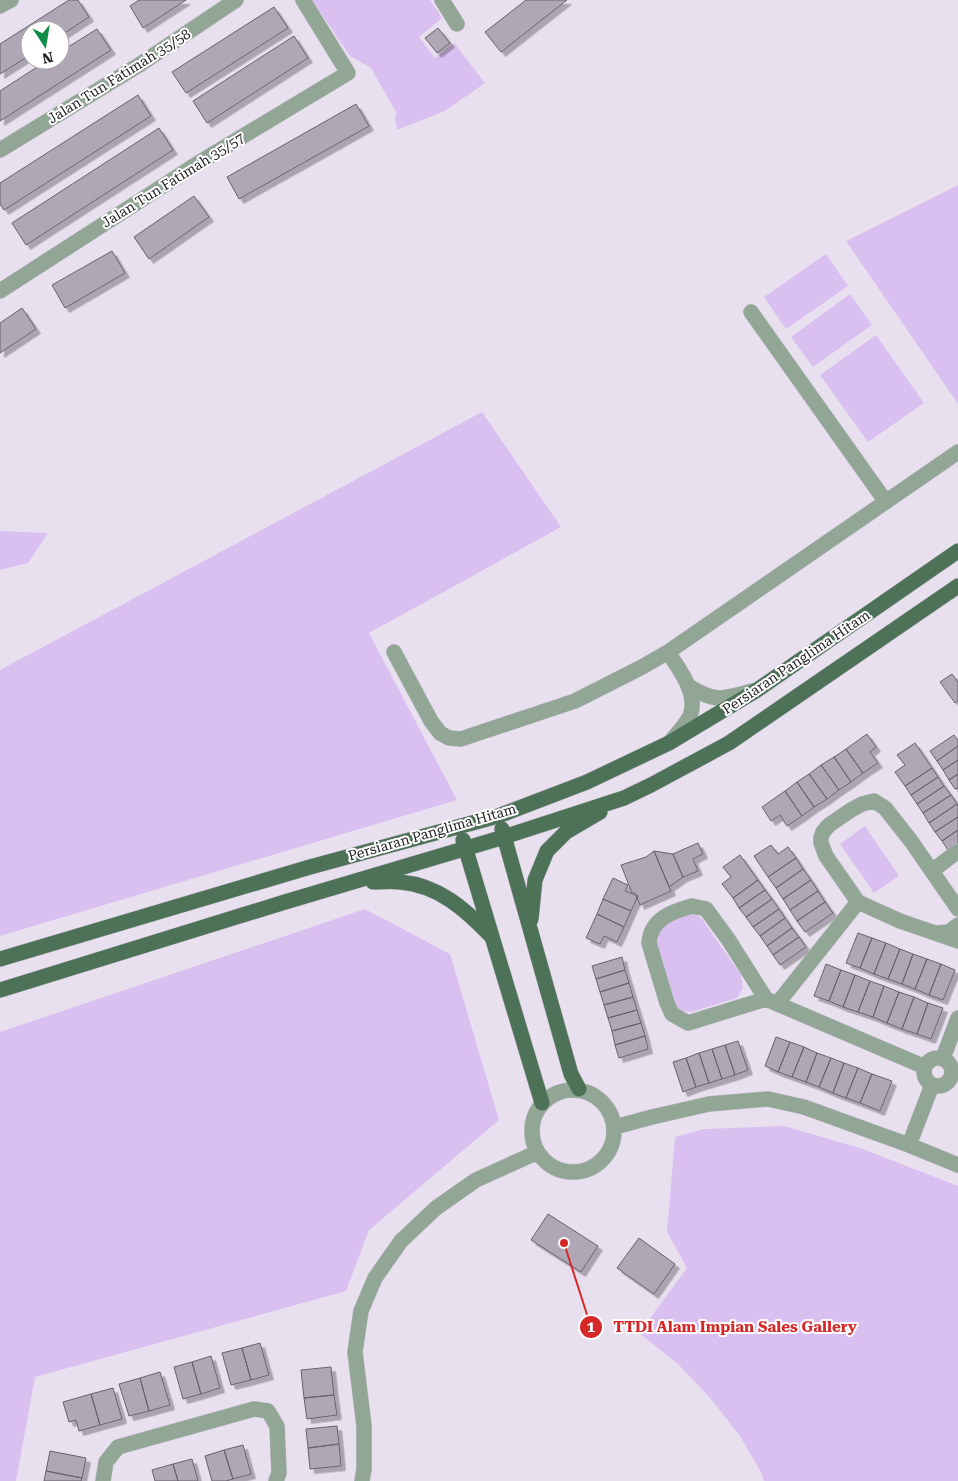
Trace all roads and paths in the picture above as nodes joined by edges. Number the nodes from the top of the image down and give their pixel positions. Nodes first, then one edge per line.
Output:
1 (11, 0) edge
2 (236, 0) edge
3 (303, 0) edge
4 (442, 0) edge
5 (0, 6) edge
6 (457, 24) dead end
7 (0, 150) edge
8 (0, 291) edge
9 (750, 312) dead end
10 (958, 452) edge
11 (886, 502) junction
12 (958, 552) edge
13 (958, 586) edge
14 (394, 652) dead end
15 (668, 652) junction
16 (690, 687) junction
17 (757, 690) junction
18 (669, 743) junction
19 (624, 798) junction
20 (498, 816) junction
21 (459, 826) junction
22 (504, 837) junction
23 (466, 848) junction
24 (958, 851) edge
25 (932, 871) junction
26 (356, 882) junction
27 (858, 902) junction
28 (958, 910) edge
29 (958, 925) edge
30 (530, 928) junction
31 (936, 933) junction
32 (492, 938) junction
33 (958, 941) edge
34 (0, 958) edge
35 (0, 990) edge
36 (772, 1002) junction
37 (958, 1018) edge
38 (943, 1058) junction
39 (925, 1067) junction
40 (955, 1078) edge
41 (932, 1085) junction
42 (579, 1089) junction
43 (542, 1103) junction
44 (615, 1127) junction
45 (909, 1145) junction
46 (538, 1152) junction
47 (958, 1165) edge
48 (103, 1481) edge
49 (276, 1481) edge
50 (362, 1481) edge

1 - 5 street
2 - 7 street, Jalan Tun Fatimah 35/58
3 - 8 street, Jalan Tun Fatimah 35/57
4 - 6 street
9 - 11 street
10 - 11 street
11 - 15 street
12 - 17 main road, Persiaran Panglima Hitam
13 - 19 main road, Persiaran Panglima Hitam
14 - 15 street
15 - 16 street
16 - 17 street
16 - 18 street
17 - 18 main road, Persiaran Panglima Hitam
18 - 20 main road, Persiaran Panglima Hitam
19 - 22 main road, Persiaran Panglima Hitam
19 - 30 main road
20 - 21 main road, Persiaran Panglima Hitam
20 - 22 main road
21 - 23 main road
21 - 34 main road, Persiaran Panglima Hitam
22 - 23 main road, Persiaran Panglima Hitam
22 - 30 main road
23 - 26 main road, Persiaran Panglima Hitam
23 - 32 main road
24 - 25 street
25 - 27 street
25 - 28 street
26 - 32 main road
26 - 35 main road, Persiaran Panglima Hitam
27 - 31 street
27 - 36 street
29 - 31 street
30 - 42 main road
31 - 33 street
32 - 43 main road
36 - 36 street
36 - 39 street
37 - 38 street
38 - 39 street
38 - 40 street
39 - 41 street
40 - 41 street
41 - 45 street
42 - 43 street
42 - 44 street
43 - 46 street
44 - 45 street
44 - 46 street
45 - 47 street
46 - 50 street
48 - 49 street

